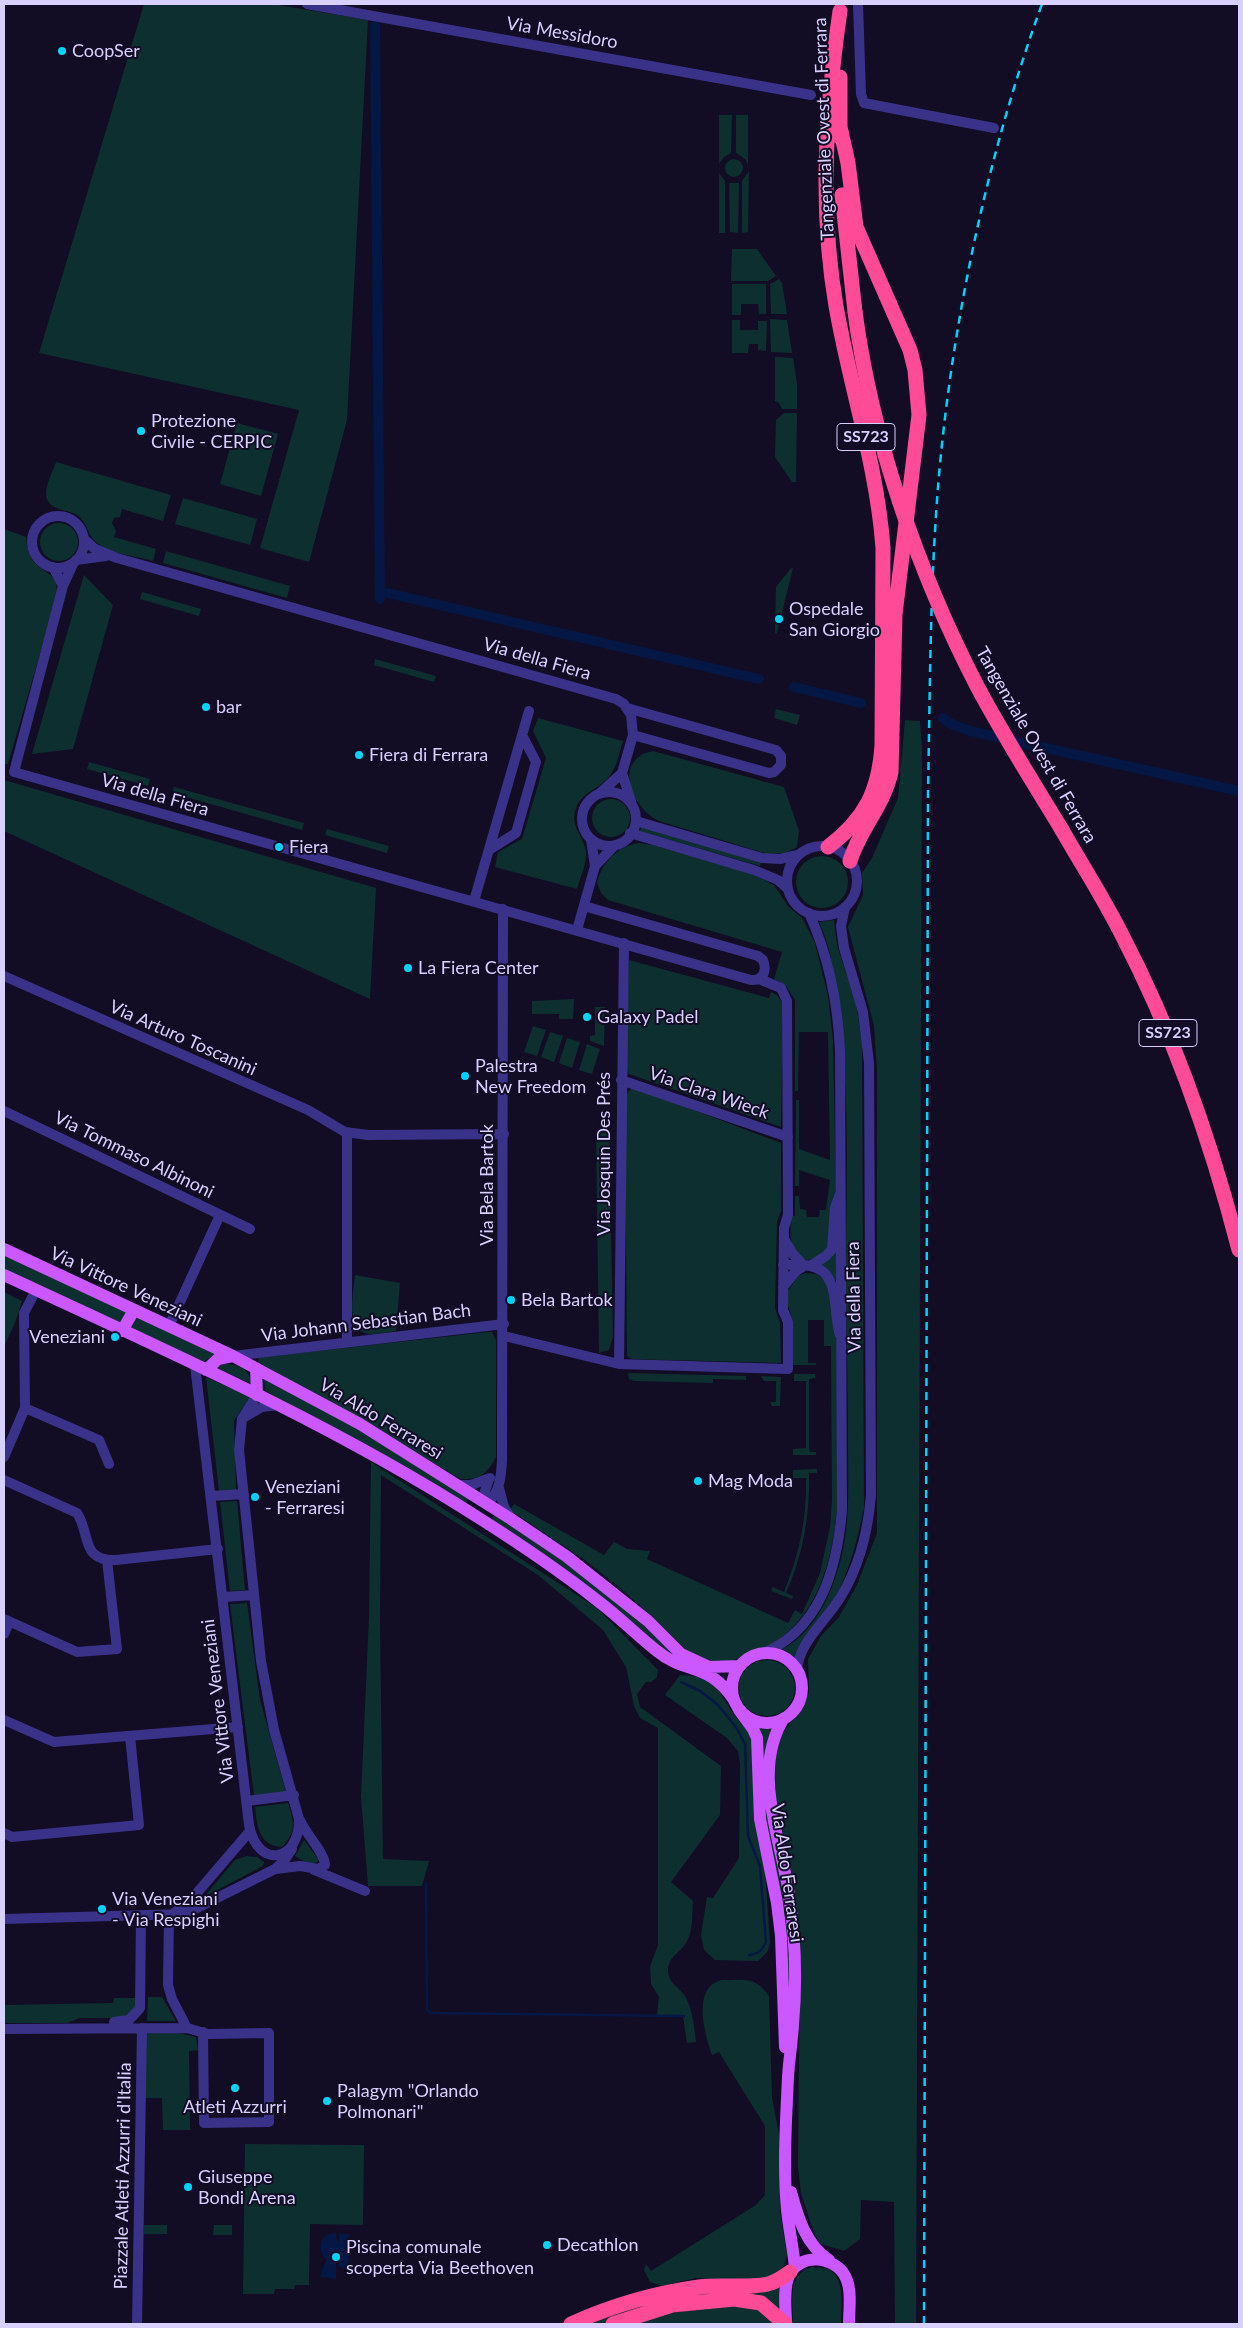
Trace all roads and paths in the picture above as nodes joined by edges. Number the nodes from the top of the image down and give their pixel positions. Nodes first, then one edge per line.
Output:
1 (306, 4) edge
2 (858, 4) edge
3 (840, 7) edge
4 (811, 94) dead end
5 (840, 127) junction
6 (994, 128) dead end
7 (84, 539) junction
8 (117, 558) junction
9 (75, 561) junction
10 (53, 567) junction
11 (63, 586) junction
12 (627, 708) junction
13 (529, 711) dead end
14 (633, 735) junction
15 (522, 736) junction
16 (622, 773) junction
17 (599, 794) junction
18 (631, 802) junction
19 (636, 821) junction
20 (630, 833) junction
21 (591, 840) junction
22 (616, 844) junction
23 (828, 847) junction
24 (489, 850) junction
25 (799, 855) junction
26 (850, 861) junction
27 (595, 866) junction
28 (788, 889) junction
29 (474, 901) junction
30 (584, 906) junction
31 (845, 907) junction
32 (503, 909) junction
33 (809, 914) junction
34 (577, 930) junction
35 (624, 943) junction
36 (4, 976) edge
37 (759, 979) junction
38 (621, 1080) junction
39 (4, 1111) edge
40 (347, 1133) junction
41 (504, 1134) junction
42 (788, 1137) junction
43 (842, 1186) junction
44 (220, 1215) junction
45 (250, 1229) dead end
46 (784, 1238) junction
47 (4, 1249) edge
48 (1239, 1250) edge
49 (783, 1265) junction
50 (807, 1266) junction
51 (4, 1275) edge
52 (783, 1287) junction
53 (36, 1290) junction
54 (134, 1310) junction
55 (504, 1324) junction
56 (169, 1326) junction
57 (122, 1331) junction
58 (504, 1336) junction
59 (347, 1341) junction
60 (843, 1344) junction
61 (233, 1356) junction
62 (619, 1364) junction
63 (200, 1367) junction
64 (256, 1368) junction
65 (255, 1394) junction
66 (278, 1406) junction
67 (25, 1408) junction
68 (242, 1419) junction
69 (4, 1457) edge
70 (502, 1461) junction
71 (109, 1464) dead end
72 (489, 1479) junction
73 (4, 1480) edge
74 (457, 1485) junction
75 (499, 1485) junction
76 (244, 1494) junction
77 (211, 1496) junction
78 (487, 1504) junction
79 (478, 1517) junction
80 (511, 1519) junction
81 (218, 1549) junction
82 (107, 1560) junction
83 (254, 1595) junction
84 (223, 1597) junction
85 (6, 1620) edge
86 (4, 1634) edge
87 (758, 1655) junction
88 (740, 1666) junction
89 (797, 1671) junction
90 (736, 1705) junction
91 (784, 1718) junction
92 (4, 1720) edge
93 (238, 1727) junction
94 (130, 1736) junction
95 (294, 1796) junction
96 (247, 1801) junction
97 (299, 1819) junction
98 (250, 1832) junction
99 (4, 1833) edge
100 (296, 1839) junction
101 (275, 1869) junction
102 (314, 1870) junction
103 (365, 1891) dead end
104 (169, 1915) junction
105 (142, 1916) junction
106 (4, 1919) edge
107 (66, 2028) junction
108 (142, 2028) junction
109 (188, 2028) junction
110 (4, 2029) edge
111 (203, 2032) junction
112 (788, 2076) junction
113 (786, 2178) junction
114 (832, 2262) junction
115 (793, 2269) junction
116 (137, 2324) edge
117 (571, 2324) edge
118 (613, 2324) edge
119 (785, 2324) edge
120 (849, 2324) edge

1 - 4 street, Via Messidoro
2 - 6 street
3 - 5 highway, Tangenziale Ovest di Ferrara / SS723
3 - 23 highway, SS723
5 - 26 highway, SS723
5 - 48 highway, Tangenziale Ovest di Ferrara / SS723, bridge
7 - 8 street, Via della Fiera
7 - 9 street, Via della Fiera
7 - 10 street, Via della Fiera
8 - 9 street, Via della Fiera
8 - 12 street, Via della Fiera
9 - 10 street, Via della Fiera
9 - 11 street, Via della Fiera
10 - 11 street, Via della Fiera
11 - 29 street, Via della Fiera
12 - 14 street
12 - 14 street, Via della Fiera
13 - 15 street
14 - 16 street
15 - 24 street
15 - 24 street
16 - 17 street
16 - 18 street
17 - 18 street
17 - 21 street
18 - 19 street
19 - 20 street
19 - 25 street
20 - 22 street
20 - 28 street, Via della Fiera
21 - 22 street
21 - 27 street
22 - 27 street
23 - 25 street
23 - 26 street
24 - 29 street
25 - 28 street
26 - 31 street, Via della Fiera
27 - 30 street
28 - 33 street, Via della Fiera
29 - 32 street, Via della Fiera
30 - 34 street
30 - 37 street
31 - 33 street
31 - 89 street, Via della Fiera
32 - 34 street, Via della Fiera
32 - 41 street, Via Bela Bartok
33 - 43 street, Via della Fiera
34 - 35 street, Via della Fiera
35 - 37 street, Via della Fiera
35 - 38 street, Via Josquin Des Prés
36 - 40 street, Via Arturo Toscanini
37 - 42 street, Via della Fiera
38 - 42 street, Via Clara Wieck
38 - 62 street, Via Josquin Des Prés
39 - 44 street, Via Tommaso Albinoni
40 - 41 street, Via Arturo Toscanini
40 - 59 street
41 - 55 street, Via Bela Bartok
42 - 46 street, Via della Fiera
43 - 50 street, Via della Fiera
43 - 60 street, Via della Fiera
44 - 45 street, Via Tommaso Albinoni
44 - 56 street
46 - 49 street, Via della Fiera
46 - 50 street, Via della Fiera
47 - 54 main road, Via Vittore Veneziani
49 - 50 street
49 - 52 street, Via della Fiera
50 - 52 street, Via della Fiera
50 - 60 street, Via della Fiera
51 - 53 main road
52 - 62 street, Via della Fiera
53 - 57 main road
53 - 67 street
54 - 56 main road, Via Vittore Veneziani
54 - 57 main road
55 - 58 street, Via Bela Bartok
55 - 59 street, Via Johann Sebastian Bach
56 - 61 main road, Via Vittore Veneziani
57 - 63 main road
58 - 62 street
58 - 70 street, Via Bela Bartok
59 - 61 street, Via Johann Sebastian Bach
60 - 87 street, Via della Fiera
61 - 63 main road
61 - 64 main road, Via Vittore Veneziani
63 - 65 main road
63 - 77 street, Via Vittore Veneziani
64 - 65 main road
64 - 74 main road, Via Aldo Ferraresi
65 - 66 main road, Via Aldo Ferraresi
65 - 68 street
66 - 68 street
66 - 79 main road, Via Aldo Ferraresi
67 - 69 street
67 - 71 street
68 - 76 street
70 - 72 street
70 - 75 street, Via Bela Bartok
72 - 74 street
72 - 78 street
73 - 82 street
74 - 78 main road, Via Aldo Ferraresi
75 - 78 street, Via Bela Bartok
75 - 80 street, Via Bela Bartok
76 - 77 street
76 - 83 street
77 - 81 street, Via Vittore Veneziani
78 - 79 main road
78 - 80 main road, Via Aldo Ferraresi
79 - 90 main road, Via Aldo Ferraresi
80 - 88 main road, Via Aldo Ferraresi
81 - 82 street
81 - 84 street, Via Vittore Veneziani
82 - 85 street
83 - 84 street, Via Vittore Veneziani
83 - 95 street
84 - 93 street, Via Vittore Veneziani
85 - 86 street
87 - 88 main road, Via Aldo Ferraresi
87 - 89 main road
88 - 90 main road
89 - 91 main road, Via Aldo Ferraresi
90 - 91 main road, Via Aldo Ferraresi
90 - 112 main road, Via Aldo Ferraresi
91 - 112 main road, Via Aldo Ferraresi
92 - 94 street
93 - 94 street
93 - 96 street, Via Vittore Veneziani
94 - 99 street
95 - 96 street, Via Vittore Veneziani
95 - 97 street
96 - 98 street, Via Vittore Veneziani
97 - 100 street
97 - 102 street
98 - 100 street, Via Vittore Veneziani
98 - 104 street
100 - 101 street
101 - 102 street
101 - 104 street
102 - 103 street
104 - 105 street
104 - 109 street
105 - 106 street
105 - 107 street
107 - 108 street
107 - 110 street
108 - 109 street
108 - 116 street, Piazzale Atleti Azzurri d'Italia
109 - 111 street
111 - 111 street
112 - 113 main road, Via Aldo Ferraresi
113 - 114 main road, Via Aldo Ferraresi
113 - 115 main road, Via Aldo Ferraresi
114 - 115 main road
114 - 120 main road, Via Aldo Ferraresi
115 - 117 highway
115 - 119 main road, Via Aldo Ferraresi
118 - 119 highway

